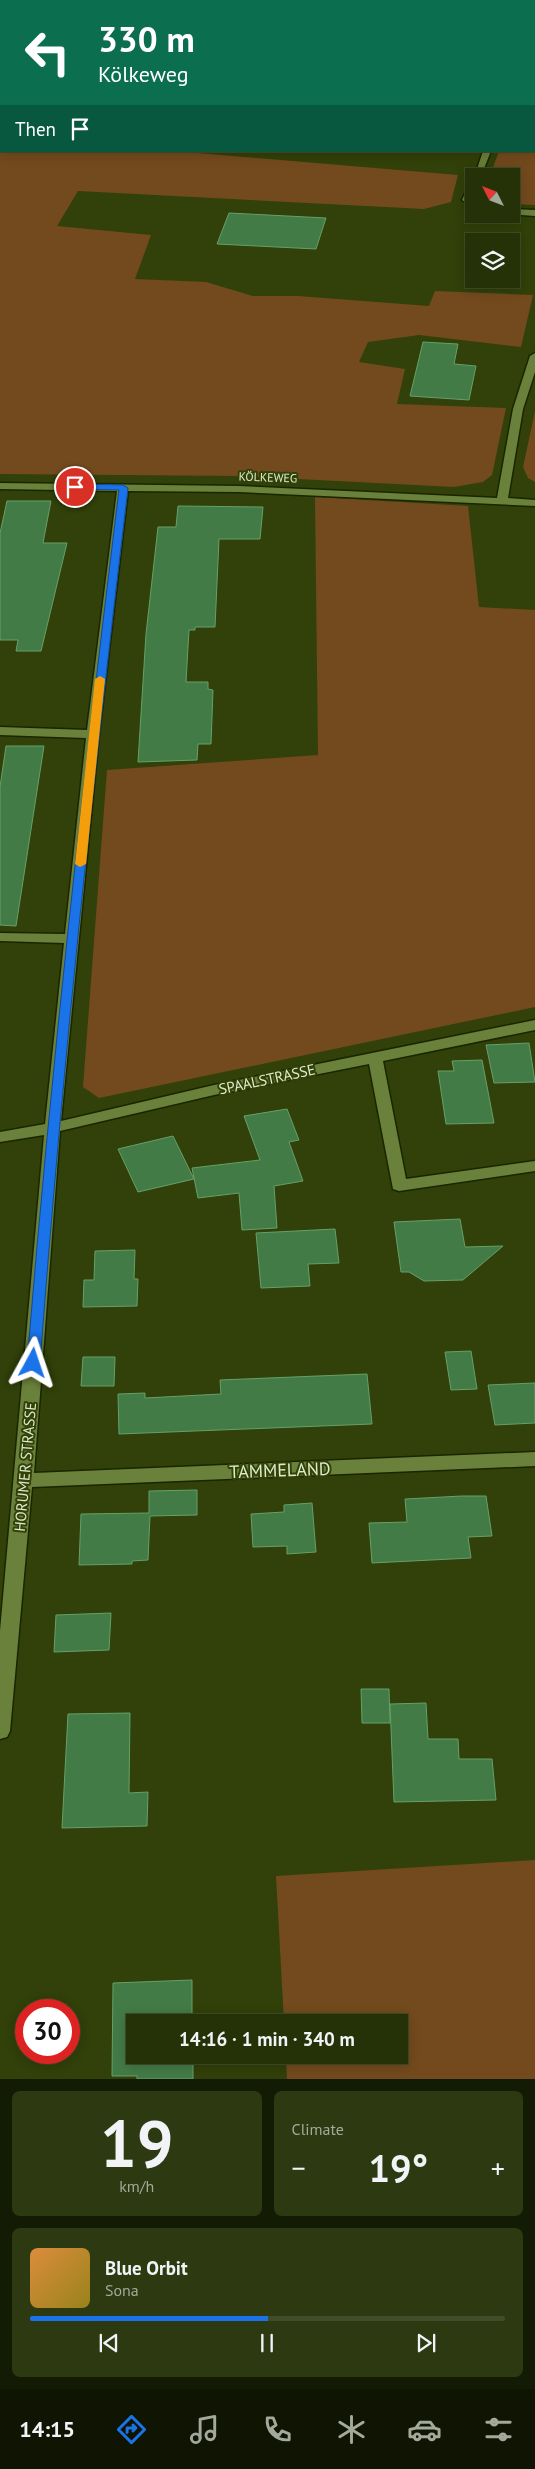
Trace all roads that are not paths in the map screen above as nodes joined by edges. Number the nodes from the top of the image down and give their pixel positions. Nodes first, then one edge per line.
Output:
1 (487, 152) edge
2 (480, 168) edge
3 (520, 213) edge
4 (535, 214) edge
5 (535, 356) edge
6 (0, 486) edge
7 (123, 488) junction
8 (502, 501) junction
9 (535, 503) edge
10 (0, 731) edge
11 (93, 734) junction
12 (0, 937) edge
13 (73, 940) junction
14 (535, 1025) edge
15 (375, 1056) junction
16 (52, 1128) junction
17 (0, 1137) edge
18 (535, 1166) edge
19 (535, 1459) edge
20 (24, 1480) junction
21 (0, 1731) edge

1 - 2 street
3 - 4 street
5 - 8 street
6 - 7 street, KÖLKEWEG
7 - 8 street, KÖLKEWEG
7 - 11 street, HORUMER STRASSE
8 - 9 street, KÖLKEWEG
10 - 11 street
11 - 13 street, HORUMER STRASSE
12 - 13 street
13 - 16 street, HORUMER STRASSE
14 - 15 street, SPAALSTRASSE
15 - 16 street, SPAALSTRASSE
15 - 18 street
16 - 17 street, SPAALSTRASSE
16 - 20 street, HORUMER STRASSE
19 - 20 street, TAMMELAND
20 - 21 street, HORUMER STRASSE

